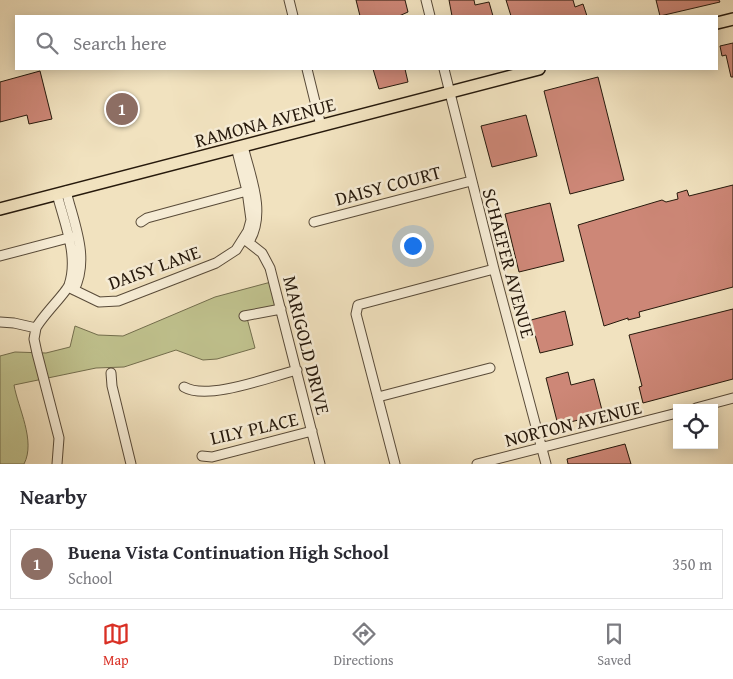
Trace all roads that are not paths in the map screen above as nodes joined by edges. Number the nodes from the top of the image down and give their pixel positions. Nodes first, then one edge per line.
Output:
1 (289, 0) edge
2 (426, 0) edge
3 (293, 15) edge
4 (430, 15) edge
5 (733, 19) edge
6 (718, 23) edge
7 (307, 70) edge
8 (444, 70) edge
9 (535, 70) edge
10 (450, 92) junction
11 (321, 126) junction
12 (239, 147) junction
13 (471, 181) junction
14 (248, 191) junction
15 (61, 193) junction
16 (0, 209) edge
17 (140, 222) dead end
18 (314, 222) dead end
19 (73, 237) junction
20 (246, 241) junction
21 (0, 256) edge
22 (494, 269) junction
23 (71, 288) junction
24 (281, 309) junction
25 (244, 316) dead end
26 (0, 322) edge
27 (36, 328) junction
28 (490, 368) dead end
29 (297, 370) junction
30 (111, 373) dead end
31 (184, 387) dead end
32 (378, 398) junction
33 (733, 398) edge
34 (711, 404) edge
35 (673, 414) edge
36 (312, 432) junction
37 (542, 448) junction
38 (202, 456) dead end
39 (57, 464) edge
40 (131, 464) edge
41 (320, 464) edge
42 (395, 464) edge
43 (477, 464) edge
44 (546, 464) edge

1 - 3 street
2 - 4 street
5 - 6 main road
7 - 11 street
8 - 10 street, SCHAEFER AVENUE
9 - 10 main road, RAMONA AVENUE
10 - 11 main road, RAMONA AVENUE
10 - 13 street, SCHAEFER AVENUE
11 - 12 main road, RAMONA AVENUE
12 - 14 street
12 - 15 main road, RAMONA AVENUE
12 - 20 street
13 - 18 street, DAISY COURT
13 - 22 street, SCHAEFER AVENUE
14 - 17 street
14 - 20 street
15 - 16 main road, RAMONA AVENUE
15 - 19 street
19 - 21 street
19 - 23 street
20 - 23 street, DAISY LANE
20 - 24 street, MARIGOLD DRIVE
22 - 32 street
22 - 37 street, SCHAEFER AVENUE
23 - 27 street
24 - 25 street
24 - 29 street, MARIGOLD DRIVE
26 - 27 street
27 - 39 street
28 - 32 street
29 - 31 street
29 - 36 street, MARIGOLD DRIVE
30 - 40 street
32 - 42 street
33 - 34 street
35 - 37 street, NORTON AVENUE
36 - 38 street, LILY PLACE
36 - 41 street, MARIGOLD DRIVE
37 - 43 street, NORTON AVENUE
37 - 44 street, SCHAEFER AVENUE

